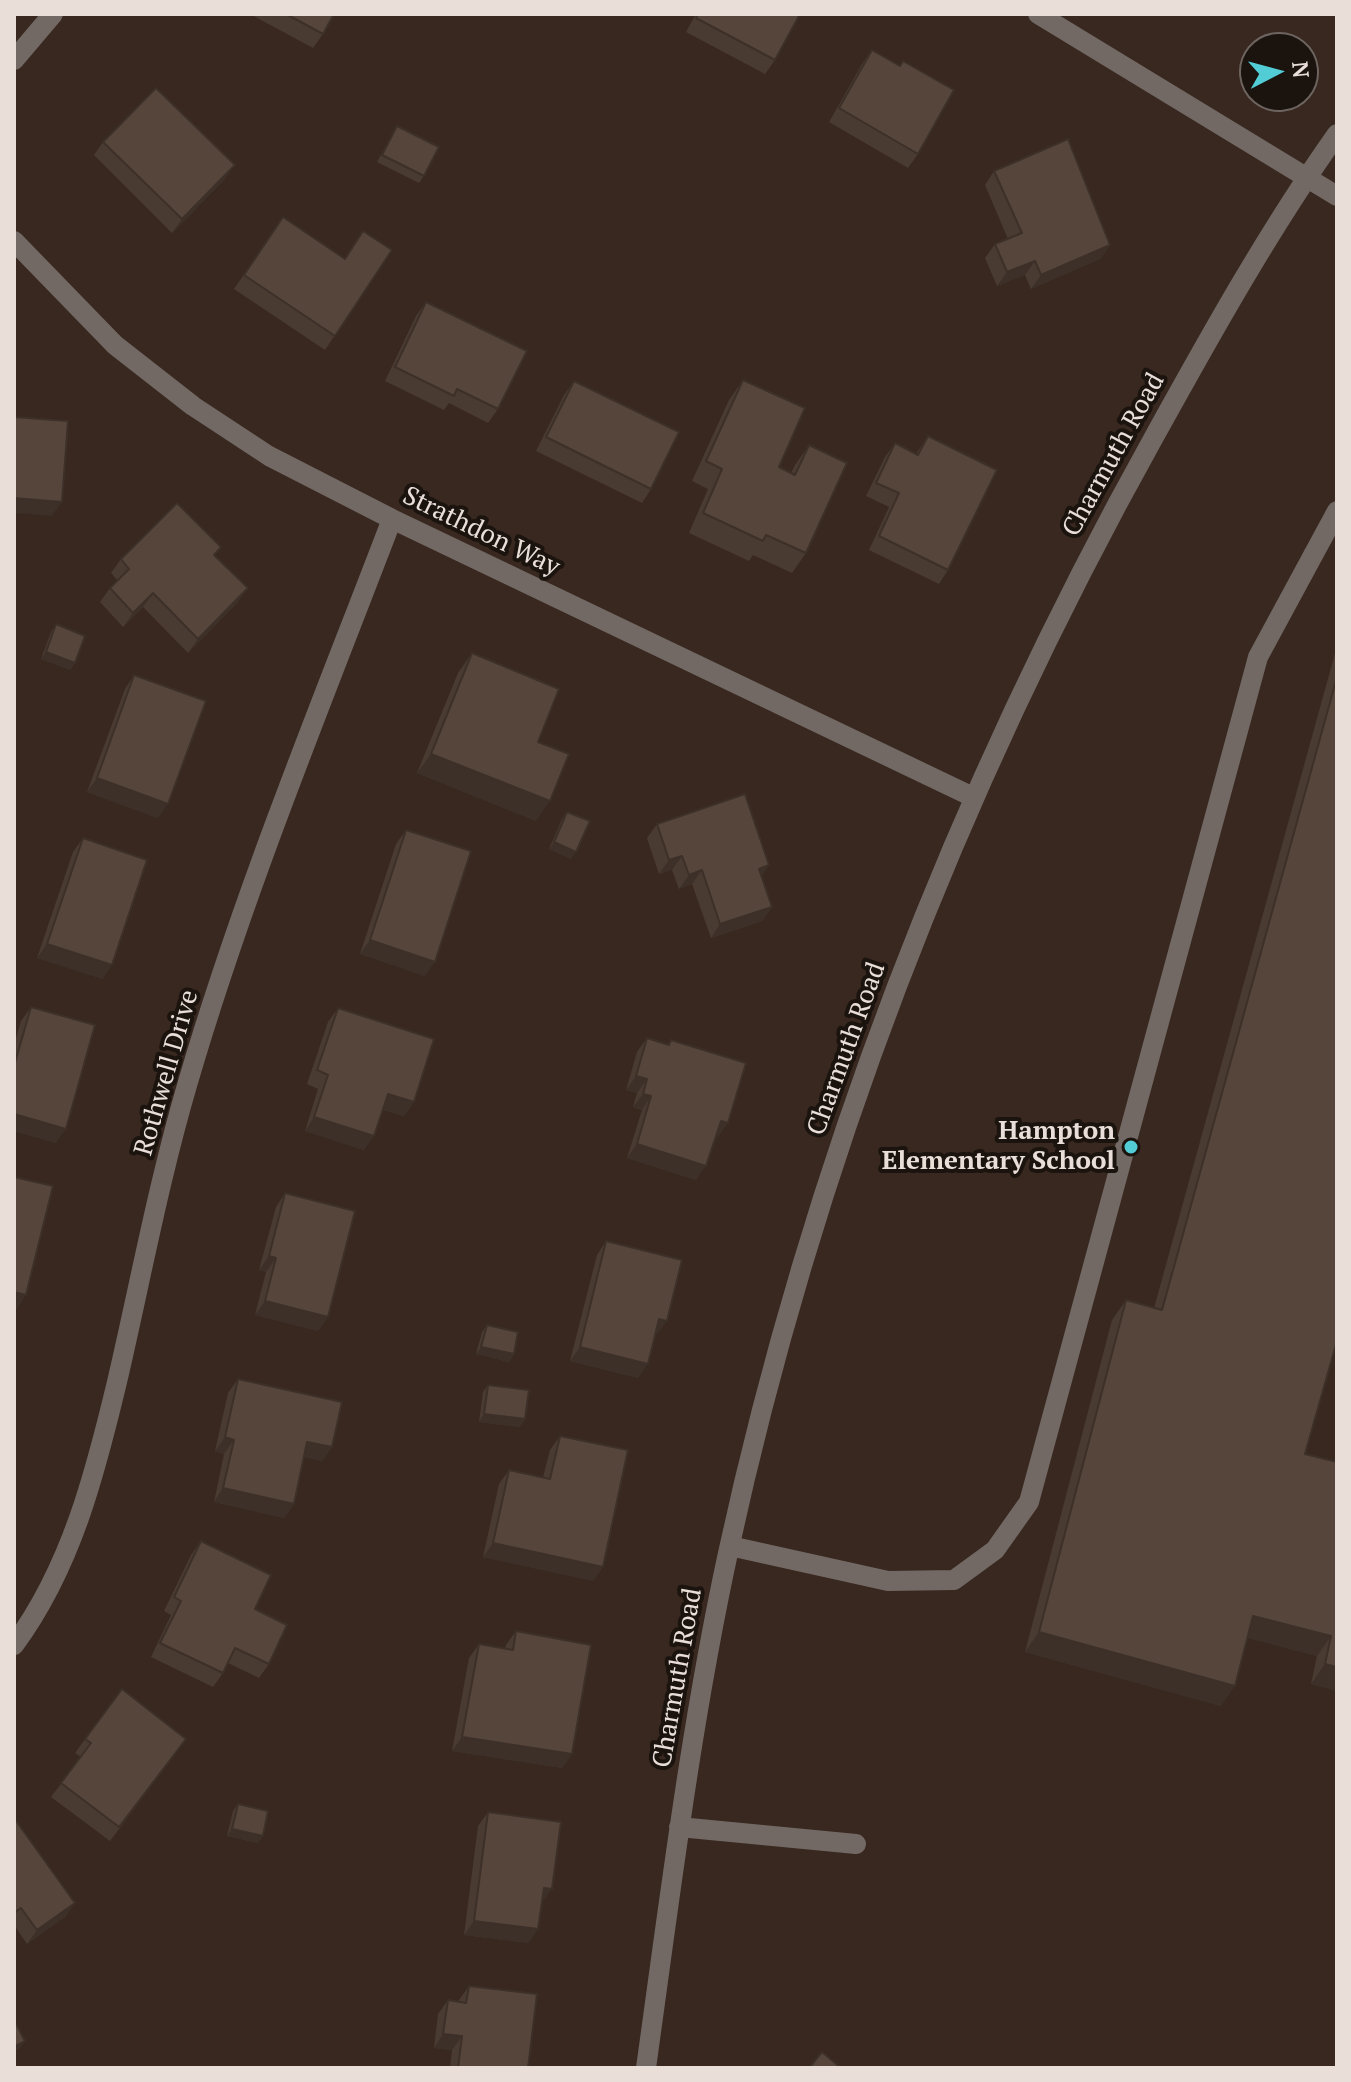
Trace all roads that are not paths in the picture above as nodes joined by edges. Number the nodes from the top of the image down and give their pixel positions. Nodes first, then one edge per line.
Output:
1 (53, 14) edge
2 (1038, 14) edge
3 (14, 60) edge
4 (1337, 134) edge
5 (1308, 175) junction
6 (1337, 196) edge
7 (14, 241) edge
8 (1337, 511) edge
9 (392, 519) junction
10 (973, 797) junction
11 (730, 1546) junction
12 (14, 1645) edge
13 (679, 1827) junction
14 (856, 1844) dead end
15 (646, 2068) edge

1 - 3 street
2 - 5 street
4 - 5 street, Charmuth Road
5 - 6 street
5 - 10 street, Charmuth Road
7 - 9 street, Strathdon Way
8 - 11 street
9 - 10 street, Strathdon Way
9 - 12 street, Rothwell Drive
10 - 11 street, Charmuth Road
11 - 13 street, Charmuth Road
13 - 14 street
13 - 15 street, Charmuth Road

